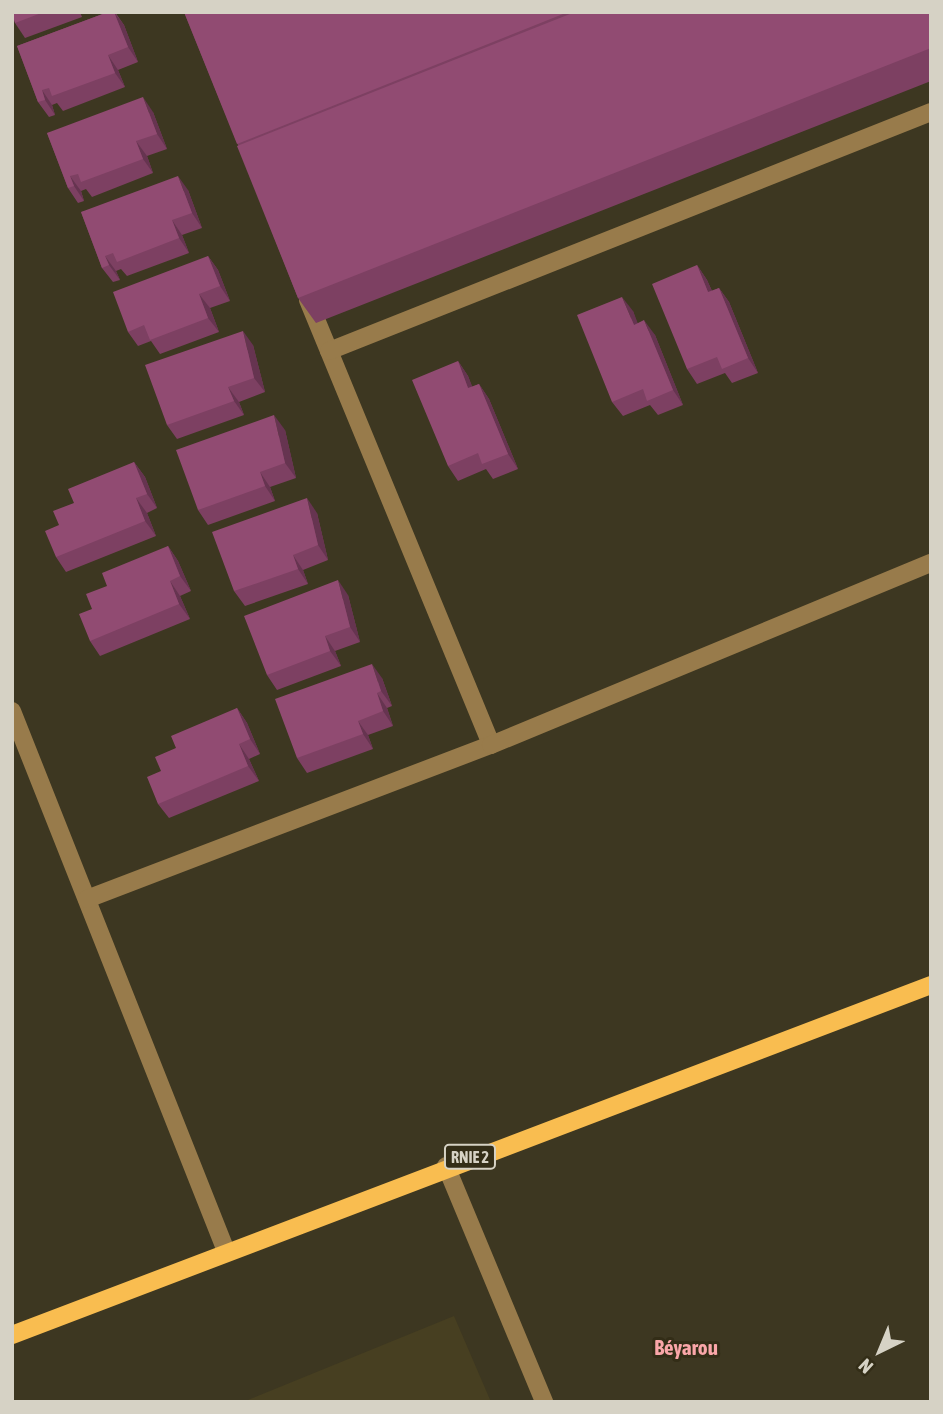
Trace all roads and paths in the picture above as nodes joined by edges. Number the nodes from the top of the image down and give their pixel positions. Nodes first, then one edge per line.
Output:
1 (931, 112) edge
2 (303, 288) edge
3 (329, 351) junction
4 (931, 563) edge
5 (12, 711) edge
6 (491, 745) junction
7 (87, 899) junction
8 (931, 985) edge
9 (446, 1166) junction
10 (226, 1251) junction
11 (12, 1335) edge
12 (544, 1402) edge

1 - 3 street
2 - 3 street
3 - 6 street
4 - 6 street
5 - 7 street
6 - 7 street
7 - 10 street
8 - 9 main road, RNIE 2
9 - 10 main road, RNIE 2
9 - 12 street
10 - 11 main road, RNIE 2

